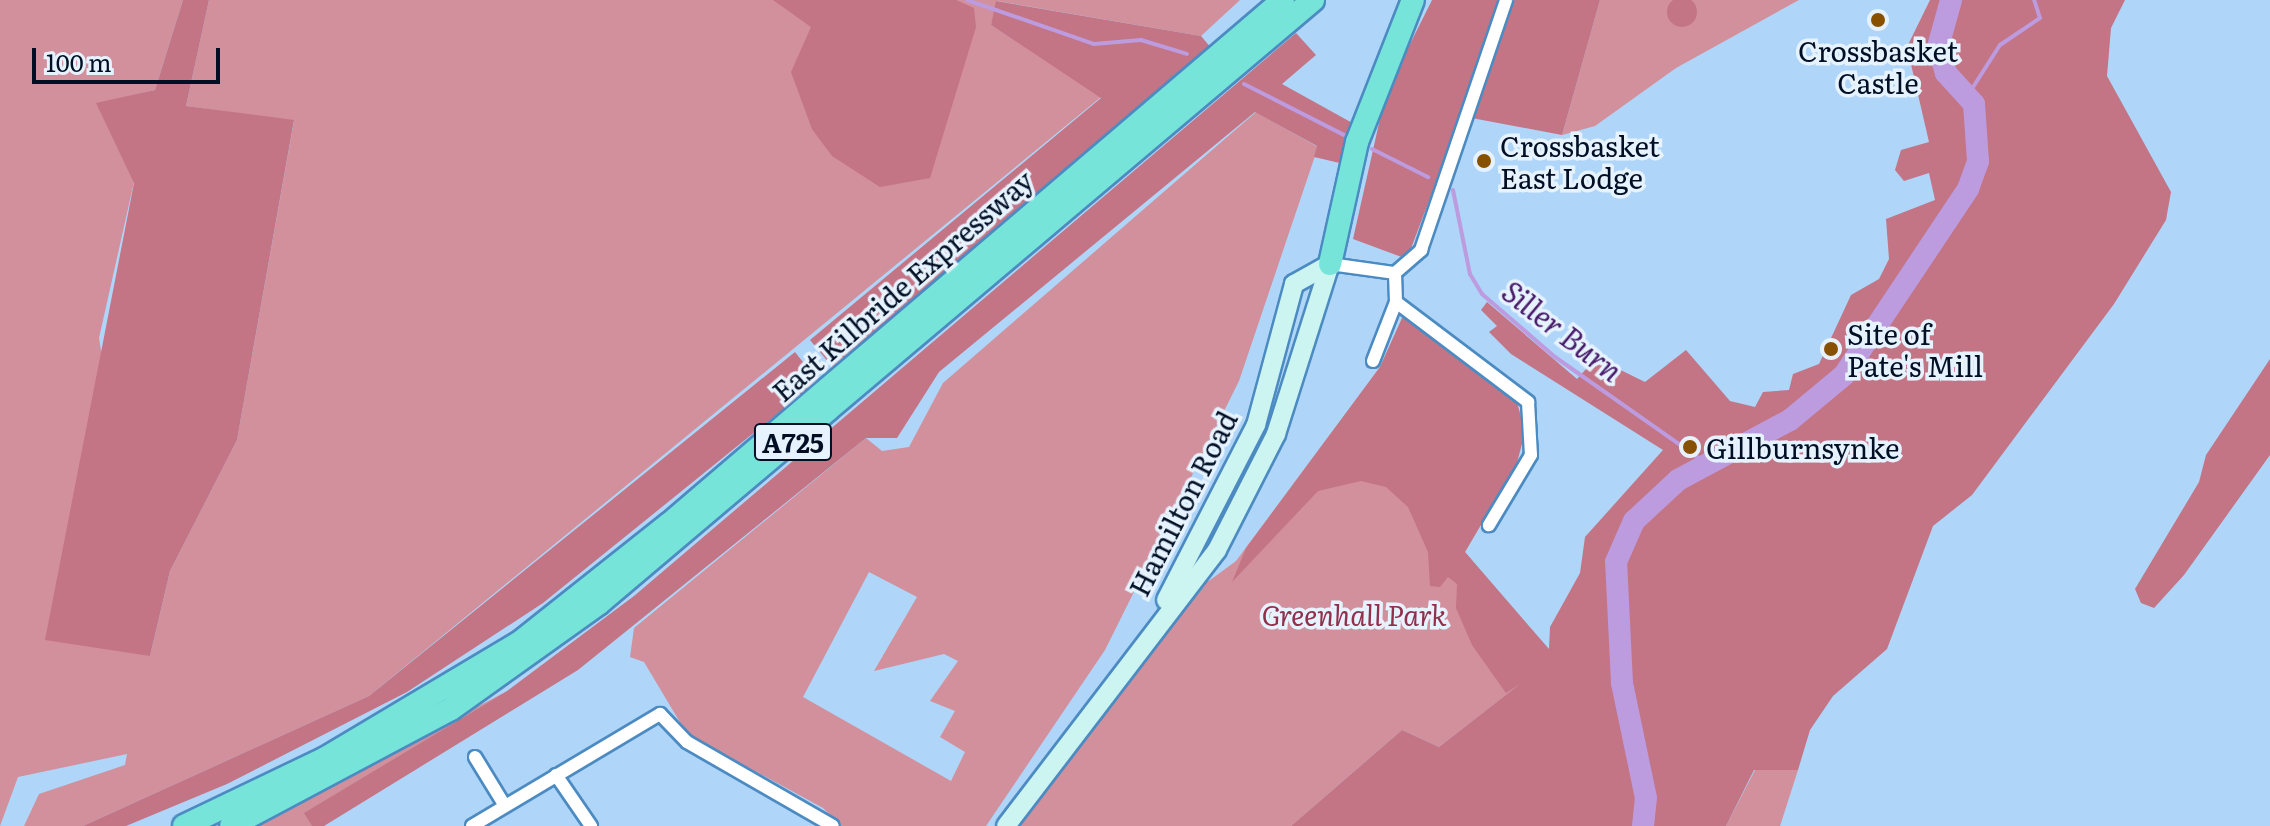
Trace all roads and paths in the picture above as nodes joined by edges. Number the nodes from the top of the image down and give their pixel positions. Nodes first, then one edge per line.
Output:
1 (1283, 0) edge
2 (1313, 0) edge
3 (1413, 0) edge
4 (1506, 0) edge
5 (1330, 264) junction
6 (1395, 273) junction
7 (1396, 302) junction
8 (1373, 361) dead end
9 (1489, 525) dead end
10 (1136, 651) junction
11 (475, 757) dead end
12 (556, 775) junction
13 (505, 806) junction
14 (184, 826) edge
15 (231, 826) edge
16 (472, 826) edge
17 (591, 826) edge
18 (833, 826) edge
19 (1006, 826) edge

1 - 14 highway, East Kilbride Expressway / A725
2 - 15 highway, East Kilbride Expressway / A725
3 - 5 highway
4 - 6 street
5 - 6 street
5 - 10 main road, Hamilton Road
5 - 10 main road, Hamilton Road
6 - 7 street
7 - 8 street
7 - 9 street
10 - 19 main road, Hamilton Road
11 - 13 street
12 - 13 street
12 - 17 street
12 - 18 street
13 - 16 street

